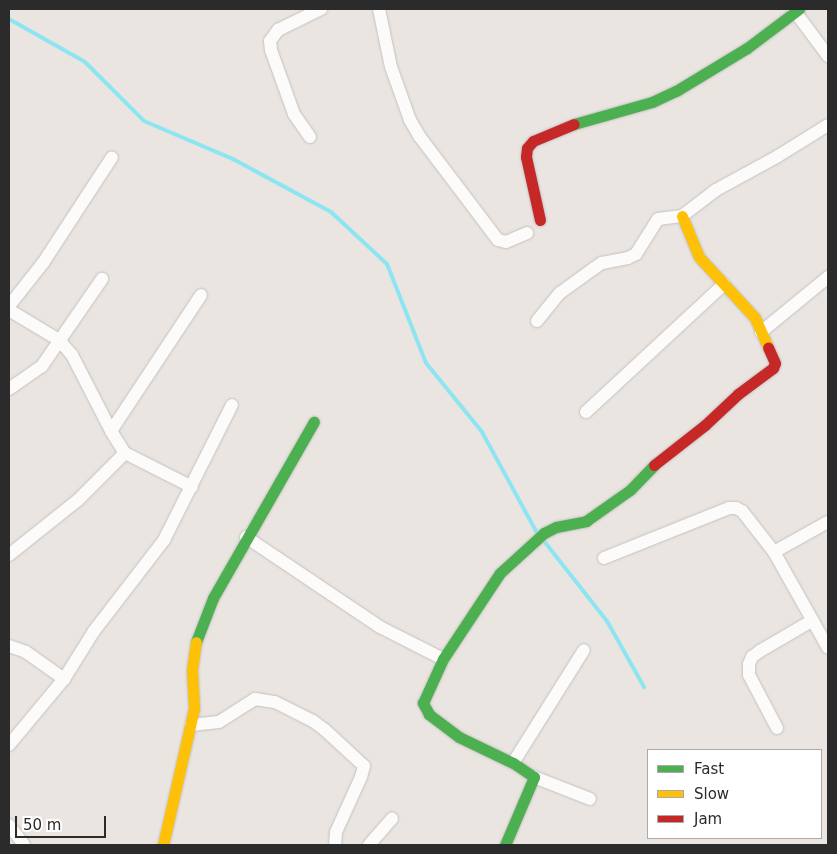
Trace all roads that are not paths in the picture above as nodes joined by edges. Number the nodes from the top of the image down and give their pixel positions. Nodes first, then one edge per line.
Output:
1 (321, 9) edge
2 (378, 9) edge
3 (795, 9) edge
4 (828, 56) edge
5 (828, 125) edge
6 (310, 137) dead end
7 (112, 156) dead end
8 (682, 216) junction
9 (540, 220) dead end
10 (527, 233) dead end
11 (828, 277) edge
12 (102, 279) dead end
13 (724, 284) junction
14 (201, 295) dead end
15 (9, 306) edge
16 (9, 310) edge
17 (537, 321) dead end
18 (761, 332) junction
19 (59, 340) junction
20 (9, 389) edge
21 (232, 405) dead end
22 (586, 412) dead end
23 (314, 422) dead end
24 (111, 431) junction
25 (125, 453) junction
26 (192, 487) junction
27 (828, 522) edge
28 (246, 537) junction
29 (774, 552) junction
30 (9, 555) edge
31 (604, 558) dead end
32 (813, 620) junction
33 (9, 646) edge
34 (828, 648) edge
35 (584, 650) dead end
36 (443, 659) junction
37 (64, 679) junction
38 (191, 725) junction
39 (777, 728) dead end
40 (9, 745) edge
41 (513, 763) junction
42 (534, 777) junction
43 (590, 799) dead end
44 (392, 819) dead end
45 (9, 825) edge
46 (22, 844) edge
47 (163, 845) edge
48 (335, 845) edge
49 (369, 845) edge
50 (505, 845) edge

1 - 6 street
2 - 10 street
3 - 4 street
3 - 9 street
5 - 8 street
7 - 15 street
8 - 13 street
8 - 17 street
11 - 18 street
12 - 19 street
13 - 18 street
13 - 22 street
14 - 24 street
16 - 19 street
18 - 36 street
19 - 20 street
19 - 24 street
21 - 26 street
23 - 28 street
24 - 25 street
25 - 26 street
25 - 30 street
26 - 37 street
27 - 29 street
28 - 36 street
28 - 38 street
29 - 31 street
29 - 32 street
32 - 34 street
32 - 39 street
33 - 37 street
35 - 41 street
36 - 41 street
37 - 40 street
38 - 47 street
38 - 48 street
41 - 42 street
42 - 43 street
42 - 50 street
44 - 49 street
45 - 46 street

